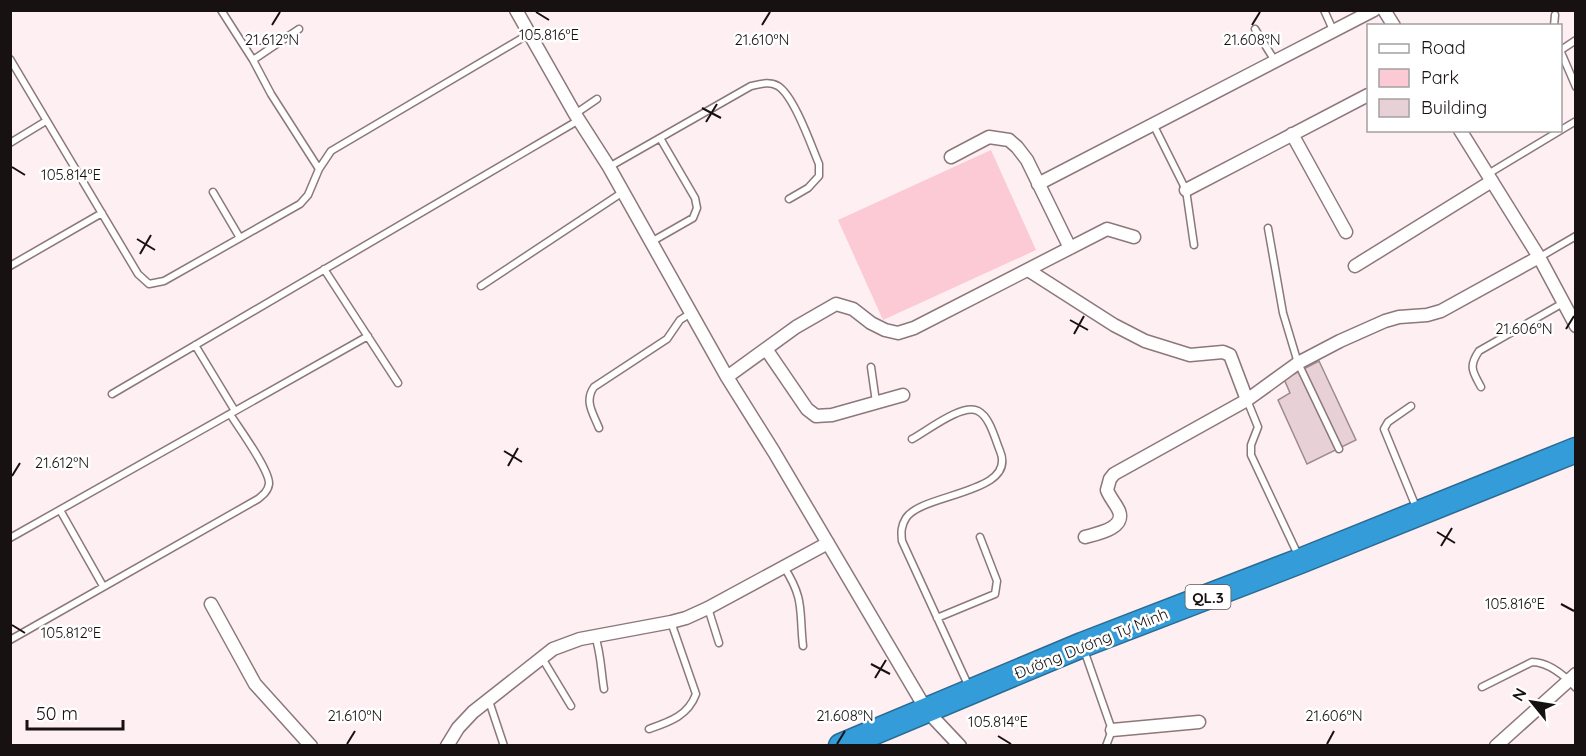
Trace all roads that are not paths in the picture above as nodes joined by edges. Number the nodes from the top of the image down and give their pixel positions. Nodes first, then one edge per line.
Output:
1 (221, 10) edge
2 (516, 10) edge
3 (1324, 10) edge
4 (1374, 10) edge
5 (1384, 10) edge
6 (1555, 15) dead end
7 (1393, 24) edge
8 (1554, 24) edge
9 (298, 29) dead end
10 (1255, 29) dead end
11 (1333, 30) junction
12 (529, 34) junction
13 (1575, 40) edge
14 (1562, 49) edge
15 (1562, 53) edge
16 (10, 59) edge
17 (253, 60) junction
18 (1275, 61) junction
19 (1575, 87) edge
20 (1367, 96) edge
21 (597, 99) dead end
22 (577, 117) junction
23 (46, 121) junction
24 (1575, 122) edge
25 (1154, 124) junction
26 (1562, 131) edge
27 (1461, 132) edge
28 (1560, 132) edge
29 (1292, 134) junction
30 (660, 138) junction
31 (10, 143) edge
32 (951, 157) dead end
33 (609, 167) junction
34 (319, 169) junction
35 (1490, 178) junction
36 (1038, 184) junction
37 (1186, 190) junction
38 (213, 192) dead end
39 (623, 192) junction
40 (789, 199) dead end
41 (102, 213) junction
42 (1268, 228) dead end
43 (1346, 232) dead end
44 (1575, 236) edge
45 (1134, 237) dead end
46 (240, 238) junction
47 (651, 242) junction
48 (1194, 245) dead end
49 (1070, 248) junction
50 (1539, 257) junction
51 (10, 266) edge
52 (1355, 266) dead end
53 (324, 269) junction
54 (1028, 270) junction
55 (481, 286) dead end
56 (1564, 303) junction
57 (691, 313) junction
58 (1575, 325) edge
59 (368, 336) junction
60 (195, 345) junction
61 (766, 349) junction
62 (1298, 363) junction
63 (871, 367) dead end
64 (727, 377) junction
65 (398, 383) dead end
66 (1481, 387) dead end
67 (112, 394) dead end
68 (903, 395) dead end
69 (1247, 400) junction
70 (876, 403) junction
71 (1410, 406) dead end
72 (232, 413) junction
73 (599, 428) dead end
74 (912, 439) dead end
75 (1339, 449) dead end
76 (1575, 450) edge
77 (60, 510) junction
78 (1418, 513) junction
79 (980, 537) dead end
80 (1084, 537) dead end
81 (10, 538) edge
82 (828, 543) junction
83 (1300, 561) junction
84 (784, 567) junction
85 (103, 586) junction
86 (211, 604) dead end
87 (708, 608) junction
88 (937, 618) junction
89 (671, 622) junction
90 (595, 636) junction
91 (10, 640) edge
92 (718, 643) dead end
93 (1082, 645) junction
94 (802, 646) dead end
95 (542, 658) junction
96 (1573, 680) edge
97 (1482, 687) dead end
98 (604, 688) dead end
99 (972, 693) junction
100 (489, 700) junction
101 (571, 706) dead end
102 (927, 711) junction
103 (1199, 722) dead end
104 (649, 729) dead end
105 (1112, 730) junction
106 (311, 746) edge
107 (447, 746) edge
108 (504, 746) edge
109 (841, 746) edge
110 (960, 746) edge
111 (1106, 746) edge
112 (1496, 746) edge

1 - 17 lane
2 - 12 street
3 - 11 lane
4 - 11 street
5 - 7 street
6 - 8 lane
9 - 17 lane
10 - 18 lane
11 - 18 street
12 - 22 street
12 - 34 lane
13 - 14 lane
15 - 19 lane
16 - 23 lane
17 - 34 lane
18 - 25 street
20 - 29 street
21 - 22 lane
22 - 33 street
22 - 53 lane
23 - 31 lane
23 - 41 lane
24 - 26 lane
25 - 36 street
25 - 37 lane
27 - 35 street
28 - 35 lane
29 - 37 street
29 - 43 street
30 - 33 lane
30 - 40 lane
30 - 47 lane
32 - 36 street
33 - 39 street
34 - 46 lane
35 - 50 street
35 - 52 street
36 - 49 street
37 - 48 lane
38 - 46 lane
39 - 47 street
39 - 55 lane
41 - 46 lane
41 - 51 lane
42 - 62 lane
44 - 50 lane
45 - 49 street
47 - 57 street
49 - 54 street
50 - 56 street
50 - 62 street
53 - 59 lane
53 - 60 lane
54 - 61 street
54 - 69 street
56 - 58 street
56 - 66 lane
57 - 64 street
57 - 73 lane
59 - 65 lane
59 - 72 lane
60 - 67 lane
60 - 72 lane
61 - 64 street
61 - 70 street
62 - 69 street
62 - 75 lane
63 - 70 lane
64 - 82 street
68 - 70 street
69 - 80 street
69 - 83 lane
71 - 78 lane
72 - 77 lane
72 - 85 lane
74 - 88 lane
76 - 78 highway, Đường Dương Tự Minh / QL.3
77 - 81 lane
77 - 85 lane
78 - 83 highway, Đường Dương Tự Minh / QL.3
79 - 88 lane
82 - 84 street
82 - 102 street
83 - 93 highway, Đường Dương Tự Minh / QL.3
84 - 87 street
84 - 94 lane
85 - 91 lane
86 - 106 street
87 - 89 street
87 - 92 lane
88 - 99 lane
89 - 90 street
89 - 104 lane
90 - 95 street
90 - 98 lane
93 - 99 highway, Đường Dương Tự Minh / QL.3
93 - 105 lane
95 - 100 street
95 - 101 lane
96 - 97 lane
96 - 112 street
99 - 102 highway, Đường Dương Tự Minh / QL.3
100 - 107 street
100 - 108 lane
102 - 109 highway, Đường Dương Tự Minh / QL.3
102 - 110 street
103 - 105 street
105 - 111 lane

